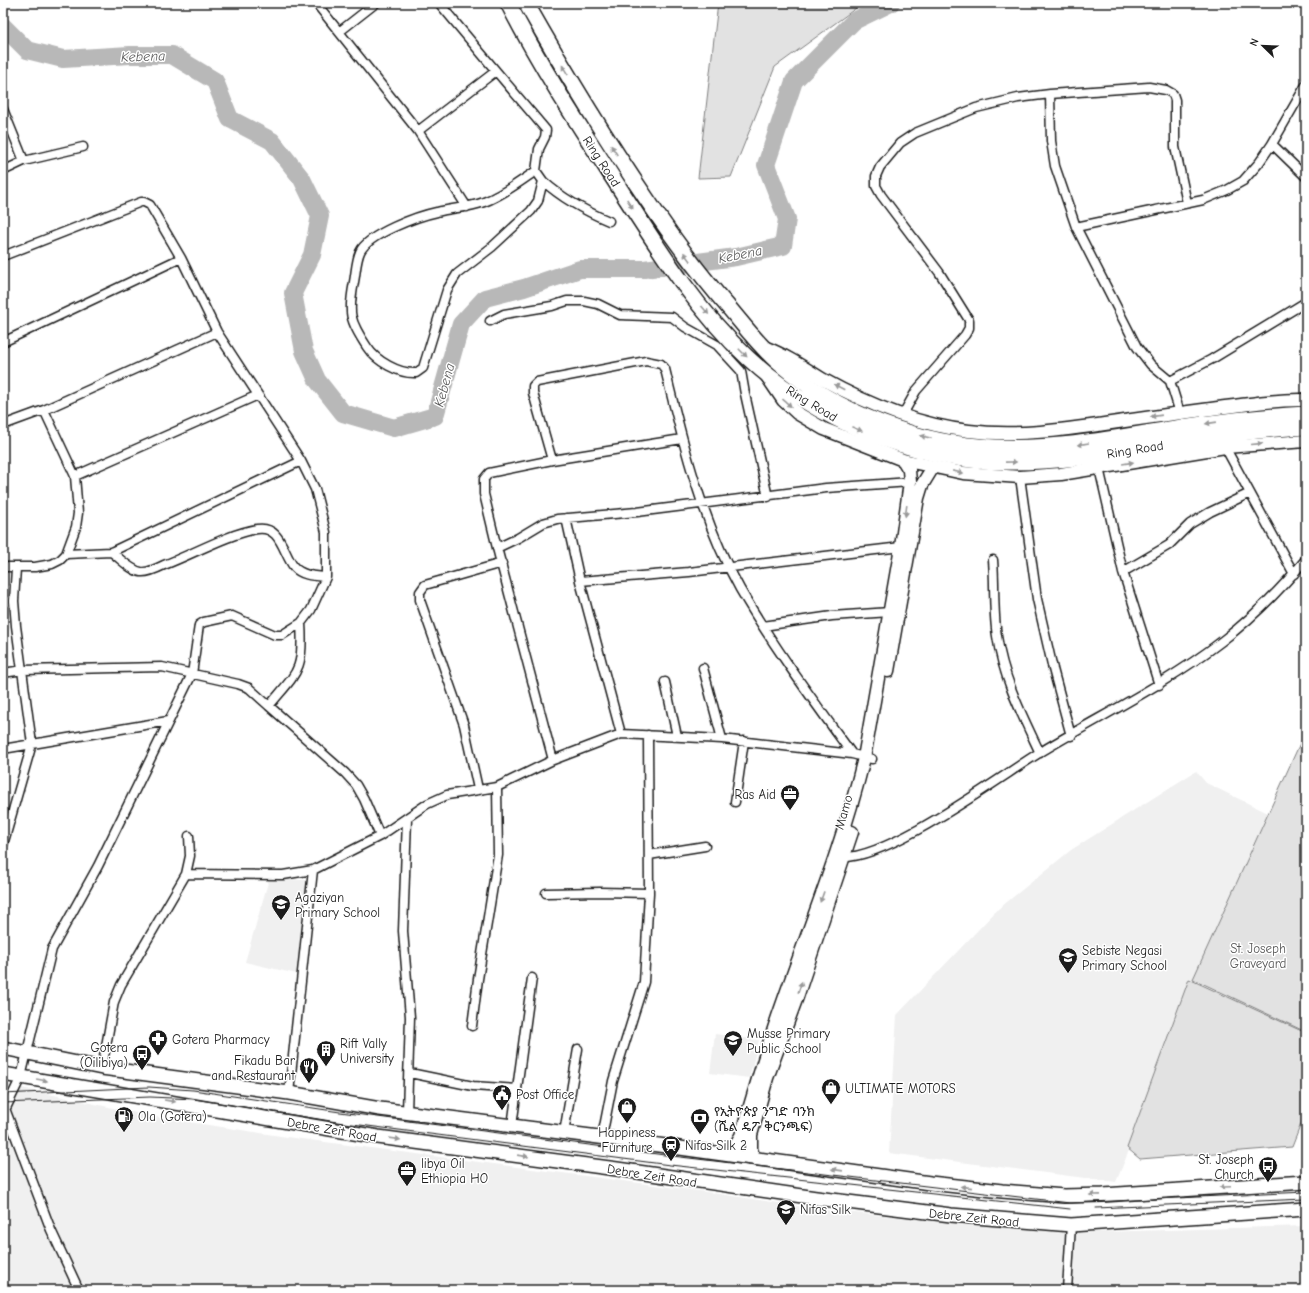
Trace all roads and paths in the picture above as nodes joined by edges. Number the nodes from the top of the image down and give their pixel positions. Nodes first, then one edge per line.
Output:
1 (316, 3) edge
2 (376, 3) edge
3 (439, 3) edge
4 (501, 3) edge
5 (526, 3) edge
6 (512, 9) edge
7 (339, 32) junction
8 (496, 71) junction
9 (1306, 85) edge
10 (1050, 94) junction
11 (3, 109) edge
12 (418, 131) junction
13 (1272, 144) junction
14 (82, 147) dead end
15 (24, 161) junction
16 (3, 171) edge
17 (536, 171) junction
18 (1306, 177) edge
19 (543, 181) junction
20 (1187, 203) junction
21 (467, 207) junction
22 (609, 221) dead end
23 (1076, 227) junction
24 (3, 256) edge
25 (181, 258) junction
26 (1306, 302) edge
27 (490, 321) dead end
28 (217, 332) junction
29 (3, 342) edge
30 (763, 347) junction
31 (764, 372) junction
32 (1170, 381) junction
33 (258, 395) junction
34 (1306, 400) edge
35 (44, 410) junction
36 (1180, 413) junction
37 (1306, 414) edge
38 (902, 416) junction
39 (3, 426) edge
40 (1306, 427) edge
41 (682, 440) junction
42 (1306, 441) edge
43 (1225, 447) junction
44 (552, 460) junction
45 (903, 460) junction
46 (301, 461) junction
47 (933, 467) junction
48 (1099, 468) junction
49 (75, 476) junction
50 (1020, 477) junction
51 (910, 482) junction
52 (1250, 493) junction
53 (768, 496) junction
54 (702, 504) junction
55 (566, 518) junction
56 (901, 547) junction
57 (497, 548) junction
58 (111, 552) junction
59 (66, 554) junction
60 (1306, 559) edge
61 (993, 560) dead end
62 (502, 563) junction
63 (3, 567) edge
64 (730, 567) junction
65 (16, 568) junction
66 (1123, 572) junction
67 (1294, 574) junction
68 (326, 577) junction
69 (580, 581) junction
70 (890, 612) junction
71 (301, 623) junction
72 (763, 626) junction
73 (703, 668) dead end
74 (22, 670) junction
75 (3, 673) edge
76 (192, 674) junction
77 (665, 682) dead end
78 (1159, 685) junction
79 (269, 706) junction
80 (168, 722) junction
81 (621, 734) junction
82 (648, 735) junction
83 (677, 736) junction
84 (1071, 736) junction
85 (722, 739) junction
86 (744, 741) junction
87 (32, 744) junction
88 (3, 749) edge
89 (1040, 753) junction
90 (852, 754) junction
91 (868, 759) junction
92 (553, 760) junction
93 (497, 787) junction
94 (478, 789) junction
95 (735, 802) dead end
96 (407, 819) junction
97 (189, 836) dead end
98 (380, 836) junction
99 (3, 845) edge
100 (705, 846) dead end
101 (649, 855) junction
102 (841, 857) junction
103 (313, 870) junction
104 (186, 874) junction
105 (546, 893) dead end
106 (649, 894) junction
107 (532, 978) dead end
108 (786, 1012) junction
109 (472, 1026) dead end
110 (3, 1048) edge
111 (578, 1049) dead end
112 (27, 1052) junction
113 (102, 1068) junction
114 (410, 1073) junction
115 (3, 1074) edge
116 (20, 1077) junction
117 (516, 1089) junction
118 (289, 1093) junction
119 (4, 1106) edge
120 (407, 1112) junction
121 (512, 1126) junction
122 (564, 1133) junction
123 (602, 1137) junction
124 (730, 1154) junction
125 (754, 1158) junction
126 (1306, 1182) edge
127 (1306, 1209) edge
128 (1071, 1225) junction
129 (79, 1290) edge
130 (1067, 1290) edge

1 - 7 street
2 - 7 street
3 - 8 street
4 - 6 street
30 -> 5 highway, Ring Road
6 -> 31 highway, Ring Road
7 - 12 street
8 - 12 street
8 - 17 street
9 - 13 street
10 - 20 street
10 - 23 street
10 - 38 street
11 - 15 street
12 - 21 street
13 - 18 street
13 - 20 street
14 - 15 street
15 - 16 street
17 - 19 street
17 - 21 street
19 - 21 street
19 - 22 street
20 - 23 street
23 - 32 street
24 - 25 street
25 - 28 street
25 - 29 street
26 - 32 street
27 - 53 street
28 - 33 street
28 - 35 street
37 -> 30 highway, Ring Road
38 -> 30 street
31 -> 40 highway, Ring Road
31 -> 45 street
32 - 36 street
33 - 46 street
33 - 49 street
34 - 36 street
35 - 39 street
35 - 49 street
36 -> 38 street
41 - 44 street
41 - 44 street
41 - 54 street
43 -> 42 street
48 -> 43 street
43 - 52 street
44 - 57 street
45 - 47 street
45 - 51 street
46 - 58 street
46 - 68 street
47 -> 50 street
47 - 91 street, Mamo
48 - 50 street
48 - 66 street
49 - 59 street
50 - 84 street
51 - 53 street
51 -> 56 street
52 - 66 street
52 - 67 street
53 - 54 street
54 - 55 street
54 - 64 street
55 - 57 street
55 - 69 street
56 - 64 street
56 - 70 street
57 - 62 street
58 - 59 street
58 - 68 street
59 - 65 street
60 - 67 street
61 - 89 street
62 - 92 street
62 - 94 street
63 - 65 street
64 - 69 street
64 - 72 street
65 - 74 street
66 - 78 street
67 - 78 street
68 - 71 street
69 - 81 street
70 - 72 street
70 - 91 street
71 - 76 street
71 - 79 street
72 - 90 street
73 - 85 street
74 - 75 street
74 - 76 street
74 - 87 street
76 - 79 street
76 - 80 street
77 - 83 street
78 - 84 street
79 - 98 street
80 - 87 street
80 - 112 street
81 - 82 street
81 - 92 street
82 - 83 street
82 - 101 street
83 - 85 street
84 - 89 street
85 - 86 street
86 - 90 street
86 - 95 street
87 - 88 street
87 - 99 street
89 - 102 street
90 - 91 street
91 - 102 street, Mamo
92 - 93 street
93 - 94 street
93 - 109 street
94 - 96 street
96 - 98 street
96 - 114 street
97 - 104 street
98 - 103 street
100 - 101 street
101 - 106 street
102 - 108 street, Mamo
103 - 104 street
103 - 118 street
104 - 113 street
105 - 106 street
106 - 123 street
107 - 117 street
108 - 124 street
108 - 125 street, Mamo
110 - 112 main road
111 - 122 street
112 - 113 main road
112 - 116 street
113 - 118 main road
114 - 117 street
114 - 120 street
115 - 116 main road, Debre Zeit Road
116 - 119 street
116 -> 128 main road, Debre Zeit Road
117 - 121 street
118 - 120 main road
119 - 129 street
120 - 121 main road
121 - 122 main road
122 - 123 main road
123 - 124 main road
124 - 125 main road
126 -> 125 main road
127 - 128 main road, Debre Zeit Road
128 - 130 street

